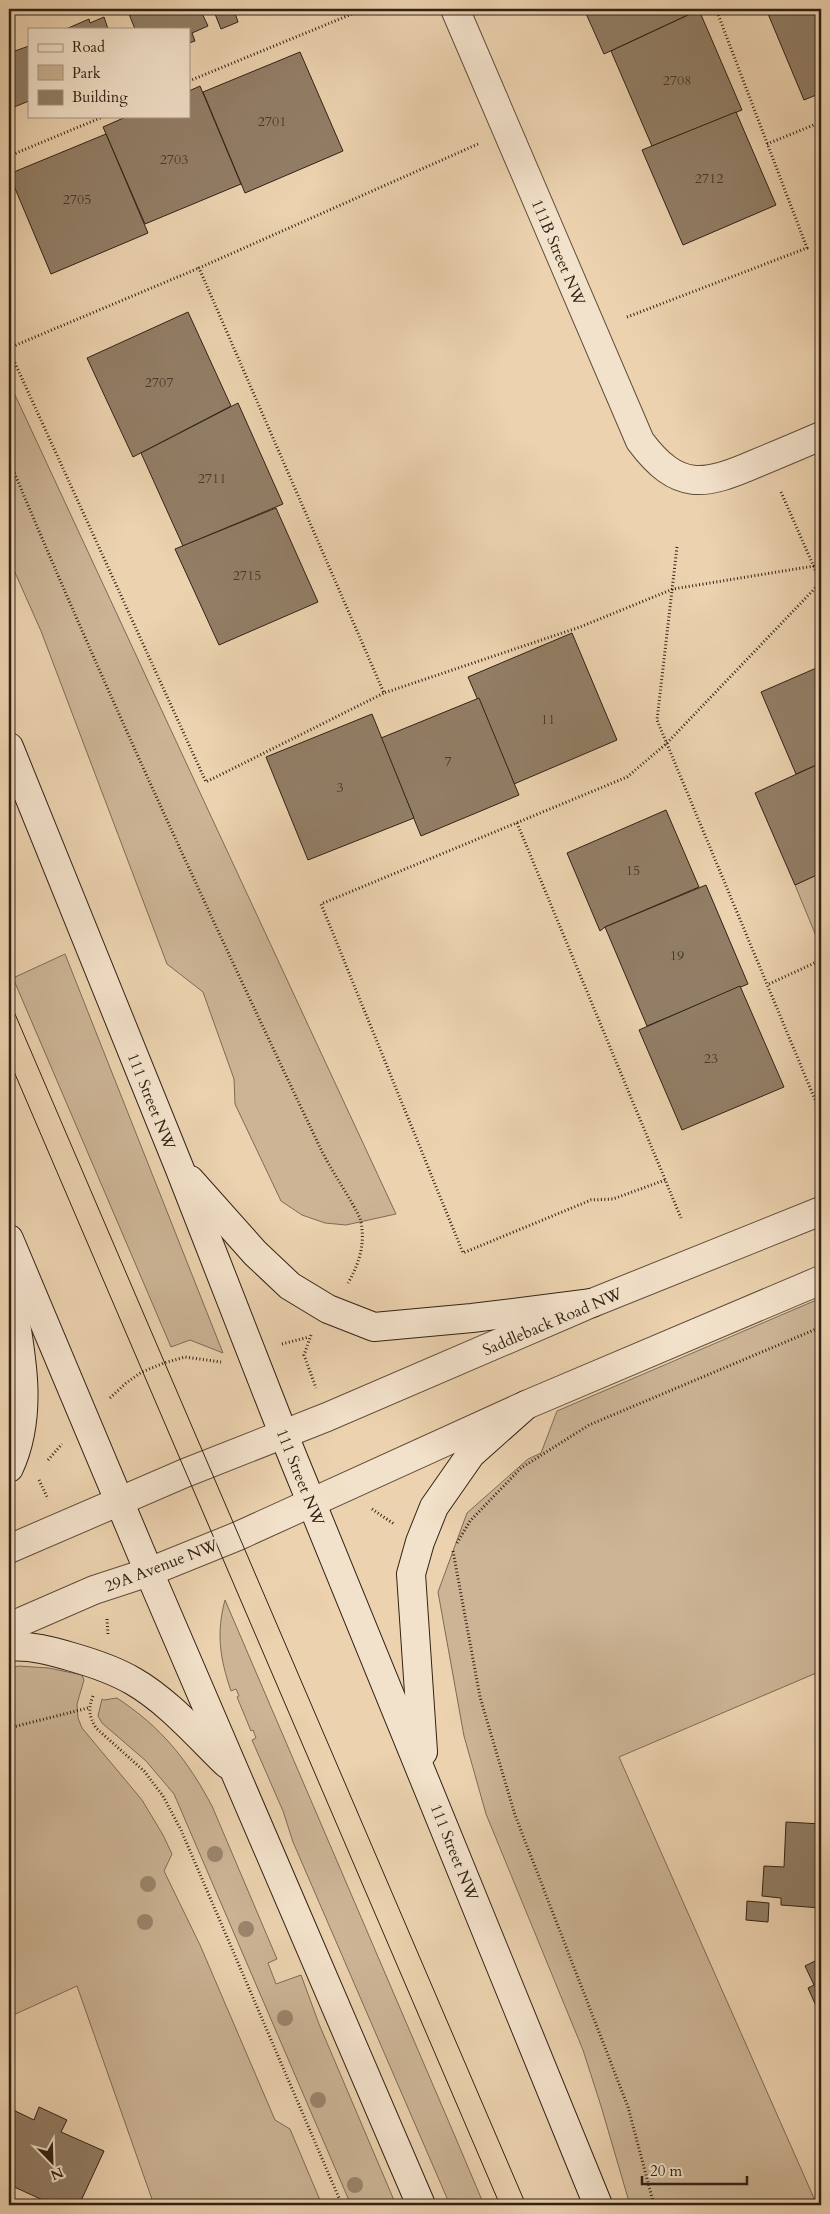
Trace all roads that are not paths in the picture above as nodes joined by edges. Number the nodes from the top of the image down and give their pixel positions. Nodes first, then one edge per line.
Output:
1 (455, 9) edge
2 (821, 436) edge
3 (9, 747) edge
4 (179, 1167) junction
5 (821, 1211) edge
6 (9, 1239) edge
7 (821, 1280) edge
8 (9, 1283) edge
9 (592, 1303) junction
10 (526, 1405) junction
11 (283, 1433) junction
12 (9, 1468) edge
13 (120, 1501) junction
14 (312, 1502) junction
15 (9, 1549) edge
16 (149, 1572) junction
17 (9, 1627) edge
18 (9, 1647) edge
19 (236, 1772) junction
20 (425, 1776) junction
21 (421, 2205) edge
22 (598, 2205) edge

1 - 2 main road, 111B Street NW
3 - 4 main road, 111 Street NW
4 - 9 main road
4 - 11 main road, 111 Street NW
5 - 9 main road, Saddleback Road NW
6 - 13 main road
7 - 10 main road
8 - 12 main road
9 - 11 main road, Saddleback Road NW
10 - 14 main road
10 - 20 main road
11 - 13 main road
11 - 14 main road, 111 Street NW
13 - 15 main road
13 - 16 main road
14 - 16 main road, 29A Avenue NW
14 - 20 main road, 111 Street NW
16 - 17 main road, 29A Avenue NW
16 - 19 main road
18 - 19 main road
19 - 21 main road
20 - 22 main road, 111 Street NW

